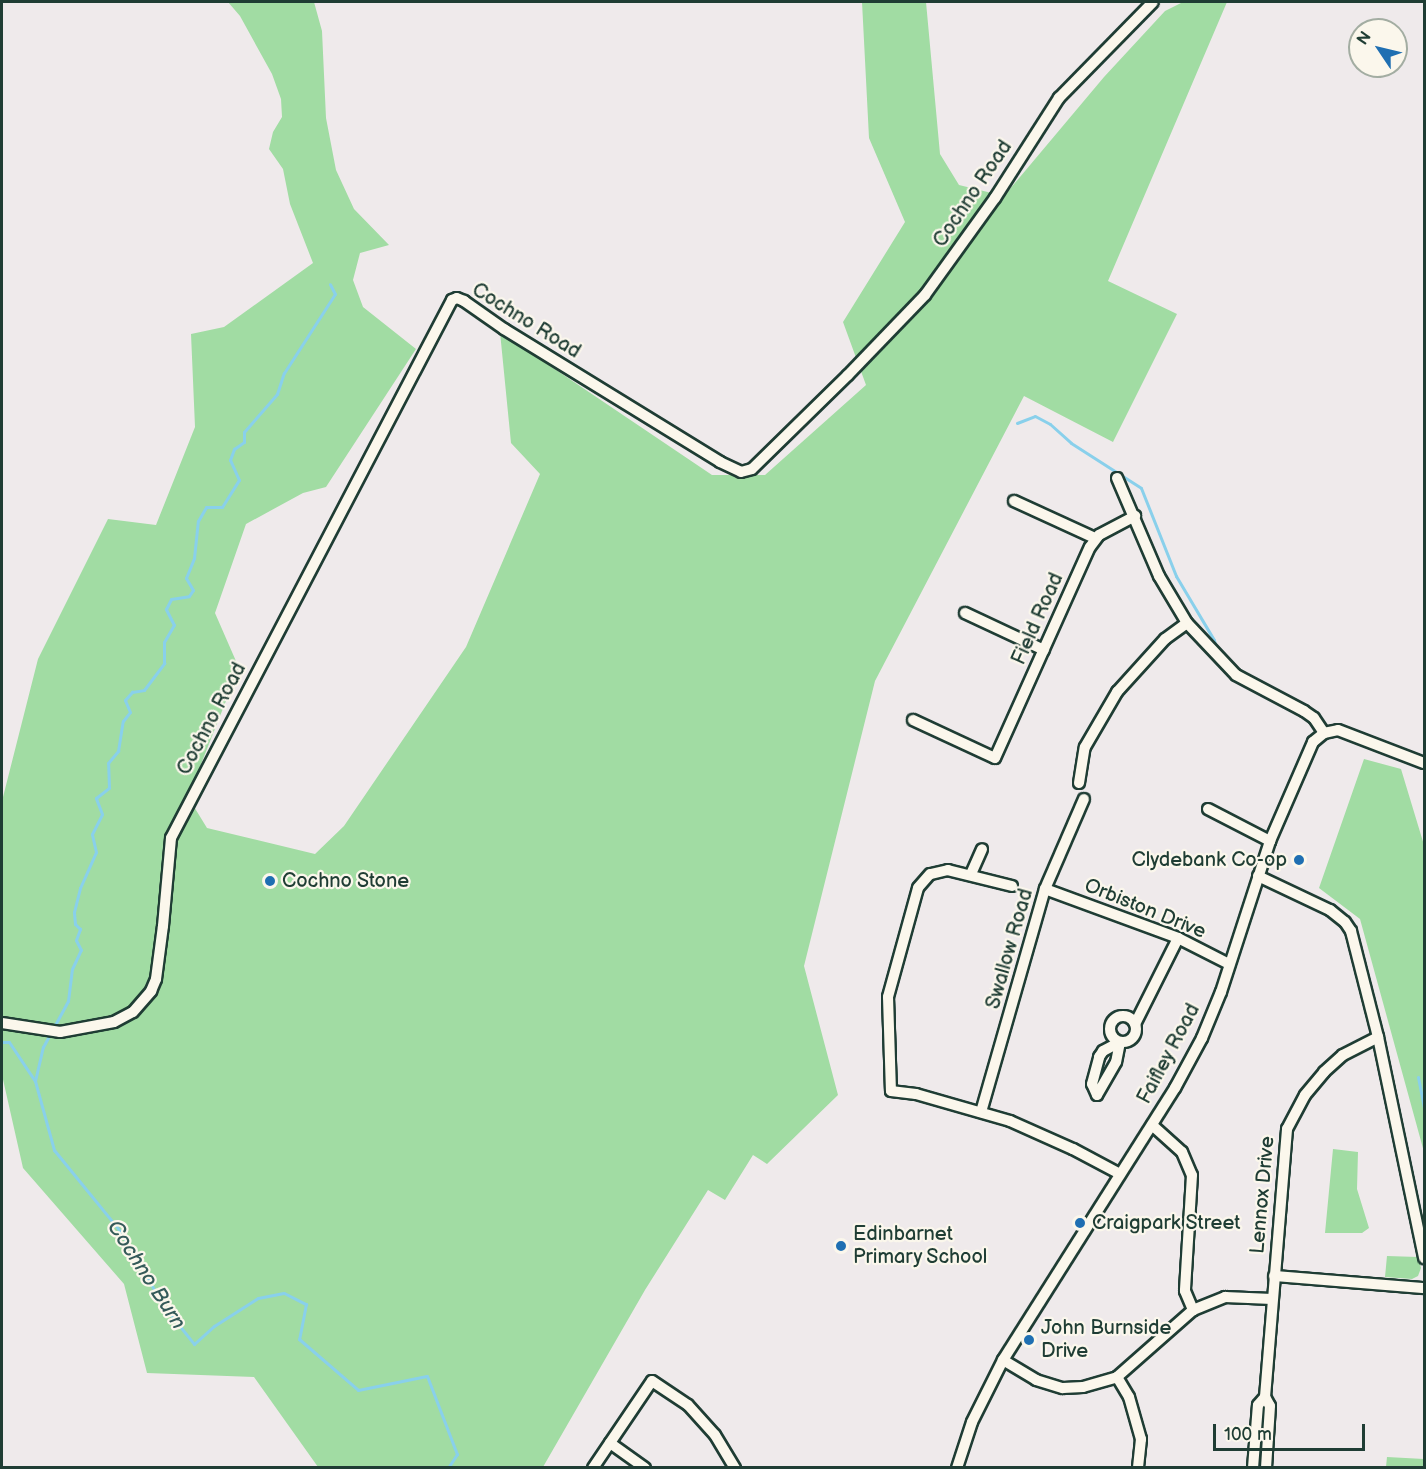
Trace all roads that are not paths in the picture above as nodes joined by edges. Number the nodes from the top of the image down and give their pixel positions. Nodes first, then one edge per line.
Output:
1 (1154, 2) edge
2 (1117, 478) dead end
3 (1014, 501) dead end
4 (1135, 516) junction
5 (1095, 538) junction
6 (965, 613) dead end
7 (1187, 623) junction
8 (1044, 650) junction
9 (913, 720) dead end
10 (1324, 733) junction
11 (1425, 763) edge
12 (1078, 783) dead end
13 (1084, 799) dead end
14 (1208, 809) dead end
15 (1270, 840) junction
16 (982, 849) dead end
17 (971, 873) junction
18 (1258, 876) junction
19 (1012, 886) dead end
20 (1045, 889) junction
21 (1178, 938) junction
22 (1229, 964) junction
23 (2, 1023) edge
24 (1135, 1024) junction
25 (1378, 1036) junction
26 (981, 1112) junction
27 (1152, 1125) junction
28 (1120, 1174) junction
29 (1425, 1258) edge
30 (1274, 1276) junction
31 (1425, 1288) edge
32 (1272, 1299) junction
33 (1193, 1310) junction
34 (1003, 1360) junction
35 (1117, 1377) junction
36 (1265, 1397) junction
37 (610, 1443) junction
38 (593, 1467) edge
39 (645, 1467) edge
40 (735, 1467) edge
41 (957, 1467) edge
42 (1138, 1467) edge
43 (1253, 1467) edge
44 (1266, 1467) edge

1 - 23 street, Cochno Road
2 - 4 street
3 - 5 street
4 - 5 street
4 - 7 street
5 - 8 street, Field Road
6 - 8 street
7 - 10 street
7 - 12 street
8 - 9 street, Field Road
10 - 11 street
10 - 15 street, Faifley Road
13 - 20 street, Swallow Road
14 - 15 street
15 - 18 street, Faifley Road
16 - 17 street
17 - 19 street
17 - 26 street
18 - 22 street, Faifley Road
18 - 25 street
20 - 21 street, Orbiston Drive
20 - 26 street, Swallow Road
21 - 22 street, Orbiston Drive
21 - 24 street
22 - 27 street, Faifley Road
24 - 24 street
25 - 29 street
25 - 30 street, Lennox Drive
26 - 28 street
27 - 28 street, Faifley Road
27 - 33 street
28 - 34 street, Faifley Road
30 - 31 street
30 - 32 street, Lennox Drive
32 - 33 street
32 - 36 street, Lennox Drive
33 - 35 street
34 - 35 street
34 - 41 street, Faifley Road
35 - 42 street
36 - 43 street, Lennox Drive
36 - 44 street, Lennox Drive
37 - 38 street
37 - 39 street
37 - 40 street

